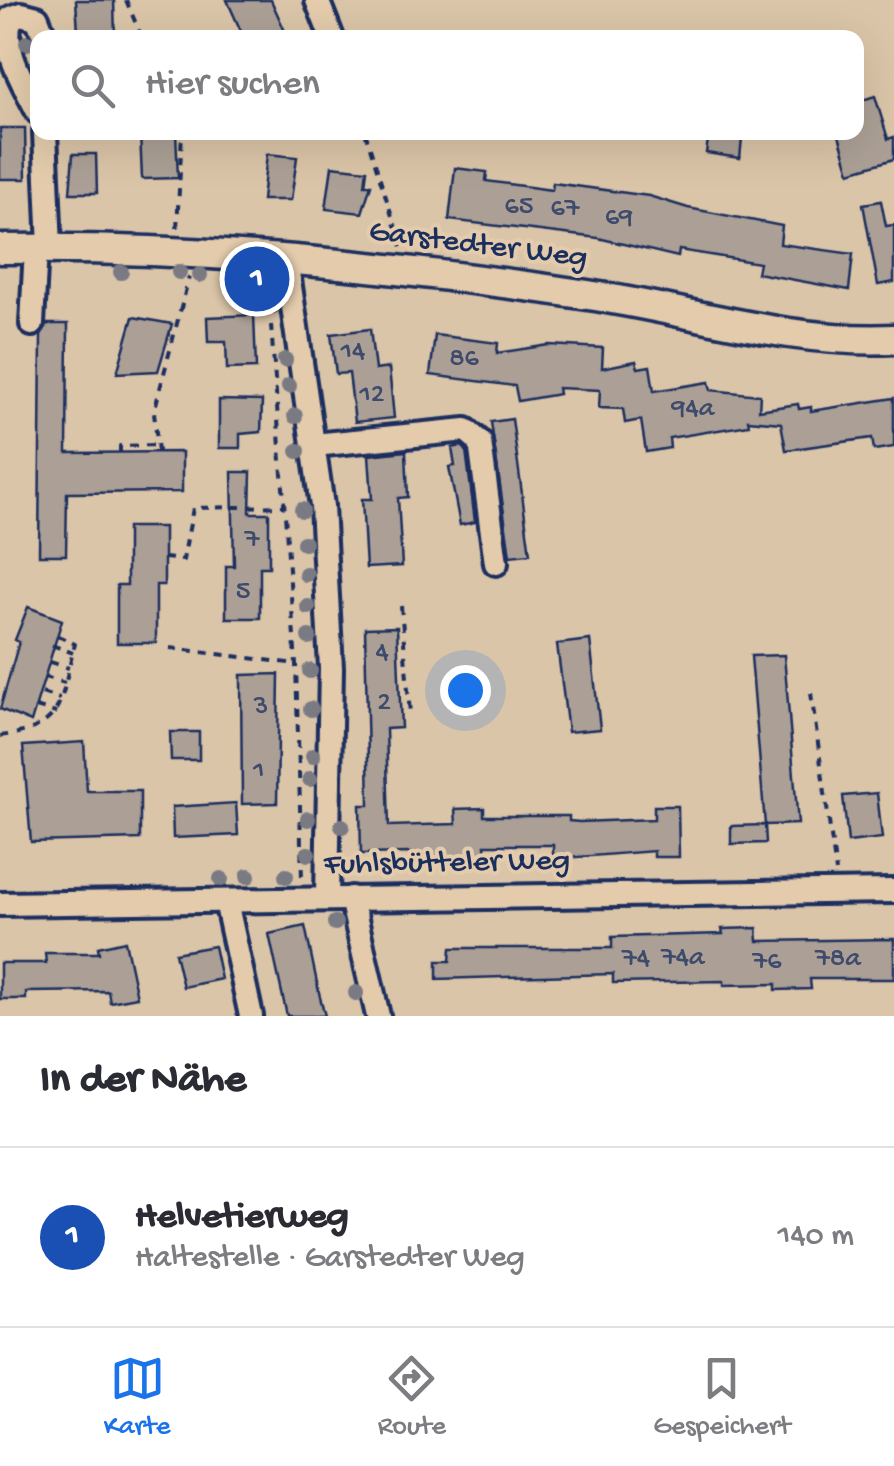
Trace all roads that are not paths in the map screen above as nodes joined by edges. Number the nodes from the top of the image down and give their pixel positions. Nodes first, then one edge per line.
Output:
1 (317, 0) edge
2 (32, 7) edge
3 (42, 30) edge
4 (329, 30) edge
5 (30, 85) edge
6 (45, 140) edge
7 (43, 248) junction
8 (0, 249) edge
9 (286, 259) junction
10 (32, 324) dead end
11 (894, 339) edge
12 (314, 444) junction
13 (496, 563) dead end
14 (894, 890) edge
15 (327, 898) junction
16 (351, 898) junction
17 (226, 901) junction
18 (0, 904) edge
19 (251, 1016) edge
20 (378, 1016) edge

1 - 4 street
2 - 3 street
2 - 5 street
6 - 7 street
7 - 8 main road, Garstedter Weg
7 - 9 main road, Garstedter Weg
7 - 10 street
9 - 11 main road, Garstedter Weg
9 - 12 street
12 - 13 street
12 - 15 street
14 - 16 street, Fuhlsbütteler Weg
15 - 16 street, Fuhlsbütteler Weg
15 - 17 street, Fuhlsbütteler Weg
16 - 20 street
17 - 18 street, Fuhlsbütteler Weg
17 - 19 street

